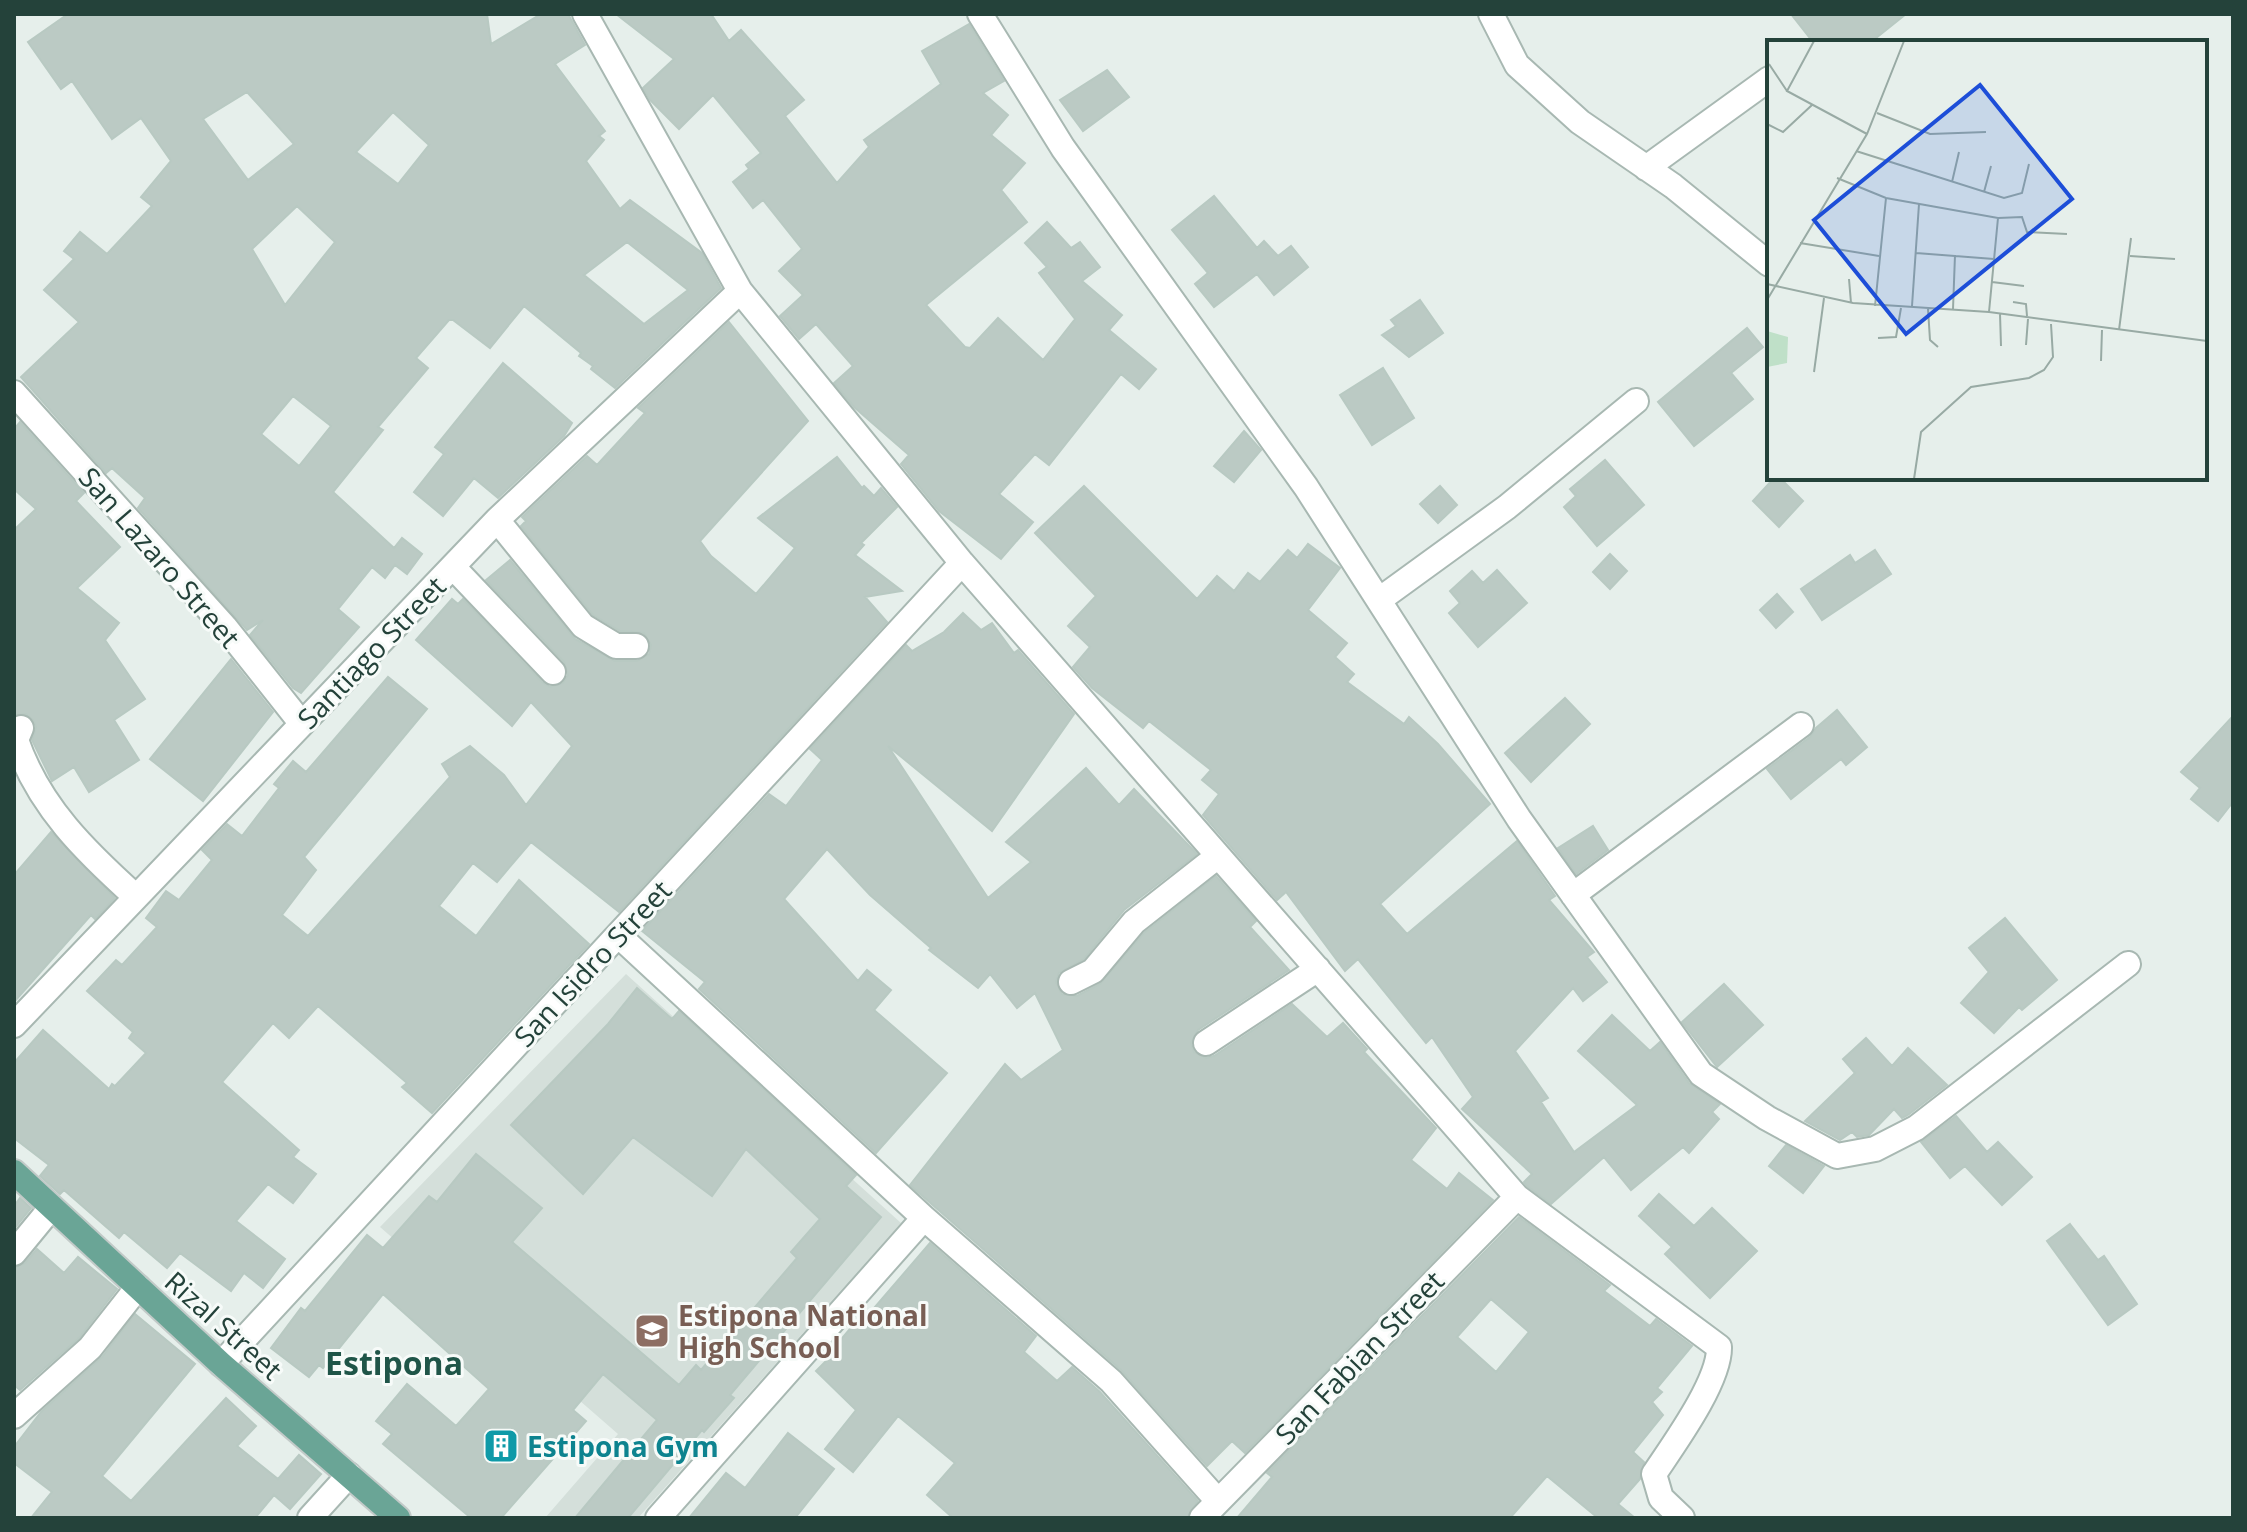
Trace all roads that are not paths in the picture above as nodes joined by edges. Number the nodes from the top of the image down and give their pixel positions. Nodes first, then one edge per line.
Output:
1 (585, 14) edge
2 (980, 14) edge
3 (1491, 14) edge
4 (1767, 80) edge
5 (1646, 168) junction
6 (1767, 262) edge
7 (740, 291) junction
8 (14, 393) edge
9 (1636, 401) dead end
10 (497, 520) junction
11 (962, 563) junction
12 (453, 567) junction
13 (1379, 600) junction
14 (636, 646) dead end
15 (553, 672) dead end
16 (302, 724) junction
17 (1801, 725) dead end
18 (21, 728) dead end
19 (1218, 856) junction
20 (1573, 895) junction
21 (136, 897) junction
22 (618, 935) junction
23 (2128, 964) dead end
24 (1318, 969) junction
25 (1071, 982) dead end
26 (14, 1025) edge
27 (1206, 1043) dead end
28 (14, 1172) edge
29 (1517, 1197) junction
30 (51, 1208) junction
31 (924, 1218) junction
32 (14, 1253) edge
33 (138, 1287) junction
34 (221, 1364) junction
35 (14, 1416) edge
36 (349, 1475) junction
37 (1210, 1510) edge
38 (310, 1518) edge
39 (398, 1518) edge
40 (658, 1518) edge
41 (1682, 1518) edge

1 - 7 street
2 - 13 street
3 - 5 street
4 - 5 street
5 - 6 street
7 - 10 street, Santiago Street
7 - 11 street
8 - 16 street, San Lazaro Street
9 - 13 street
10 - 12 street, Santiago Street
10 - 14 street
11 - 19 street
11 - 22 street, San Isidro Street
12 - 15 street
12 - 16 street, Santiago Street
13 - 20 street
16 - 21 street, Santiago Street
17 - 20 street
18 - 21 street
19 - 24 street
19 - 25 street
20 - 23 street
21 - 26 street, Santiago Street
22 - 31 street
22 - 34 street, San Isidro Street
24 - 27 street
24 - 29 street
28 - 30 main road, Rizal Street
29 - 37 street, San Fabian Street
29 - 41 street
30 - 32 street
30 - 33 main road, Rizal Street
31 - 37 street
31 - 40 street
33 - 34 main road, Rizal Street
33 - 35 street
34 - 36 main road, Rizal Street
36 - 38 street
36 - 39 main road, Rizal Street

